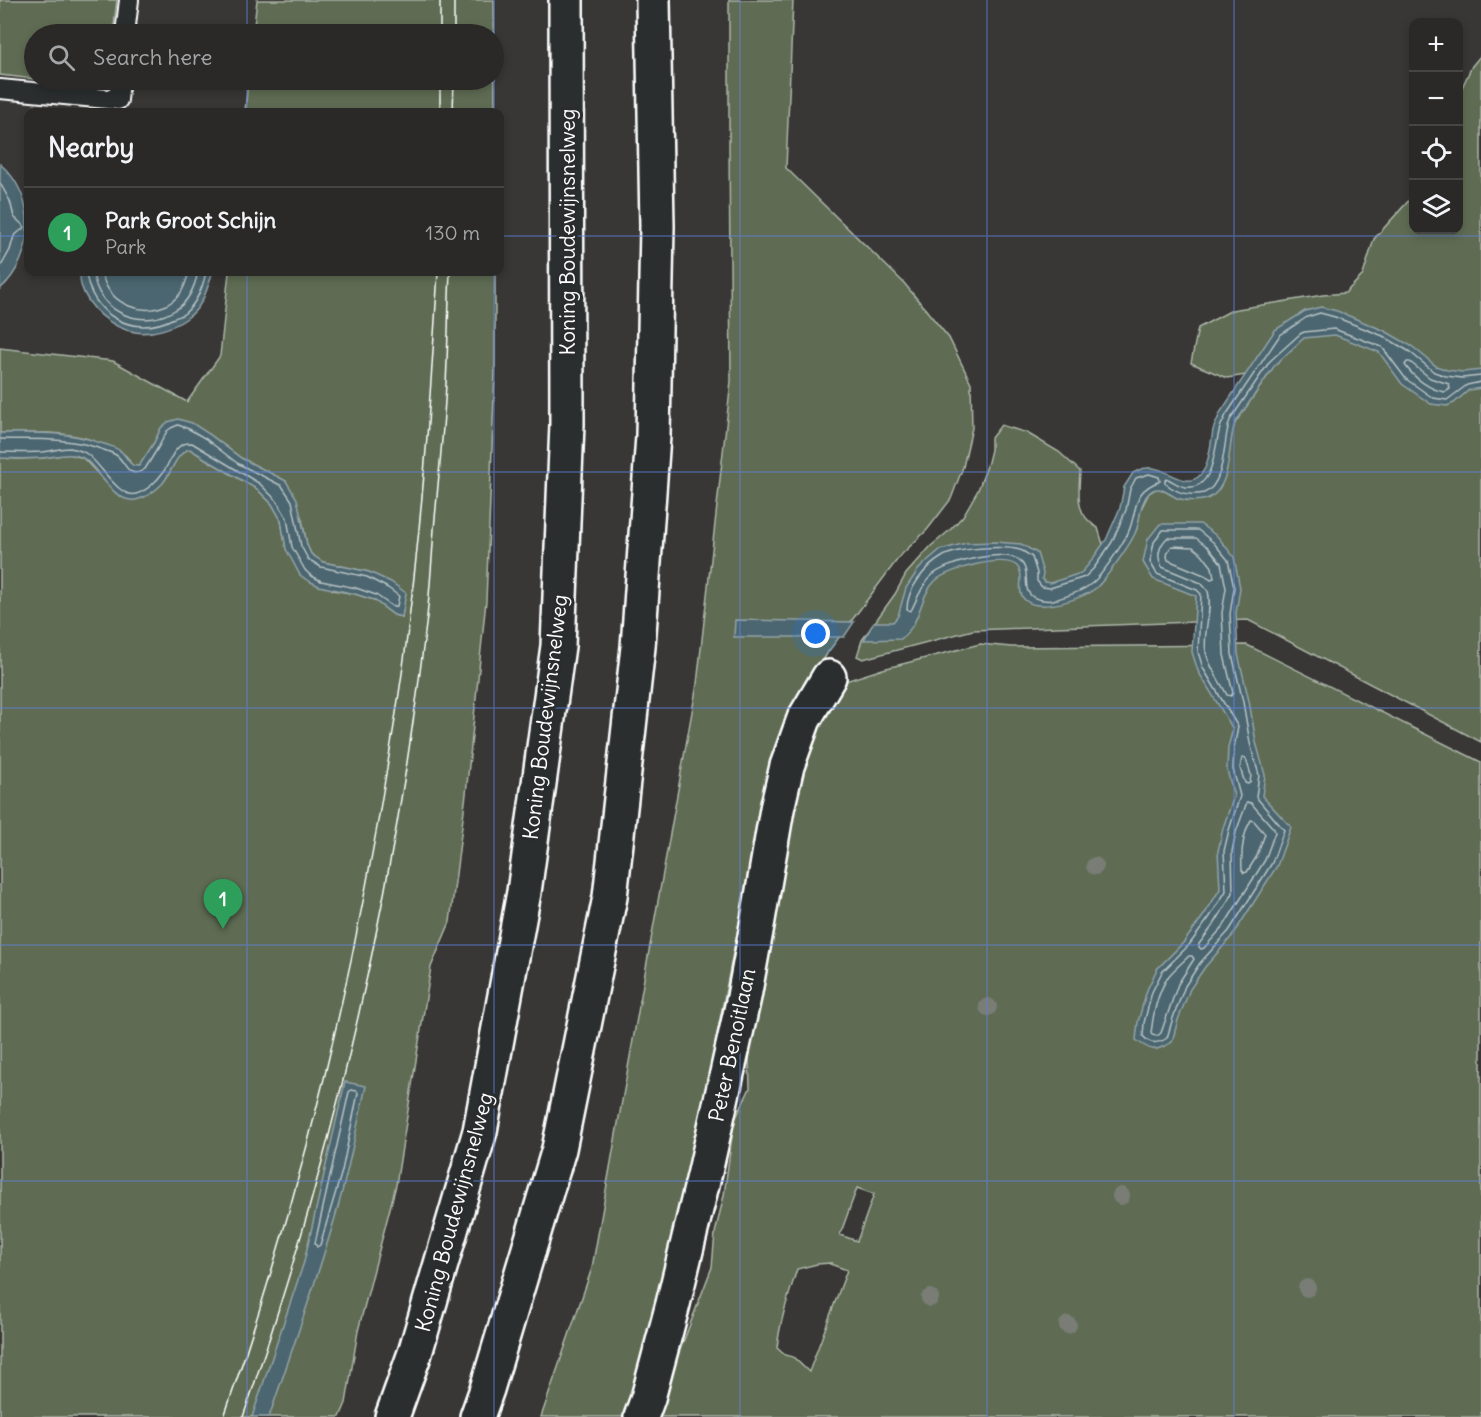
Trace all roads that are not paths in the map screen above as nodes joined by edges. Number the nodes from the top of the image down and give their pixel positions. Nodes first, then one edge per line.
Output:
1 (129, 0) edge
2 (566, 0) edge
3 (653, 0) edge
4 (126, 24) edge
5 (0, 89) edge
6 (118, 90) edge
7 (829, 677) dead end
8 (392, 1417) edge
9 (477, 1417) edge
10 (641, 1417) edge

1 - 4 lane
2 - 8 main road, Koning Boudewijnsnelweg
3 - 9 main road
5 - 6 lane
7 - 10 main road, Peter Benoitlaan

